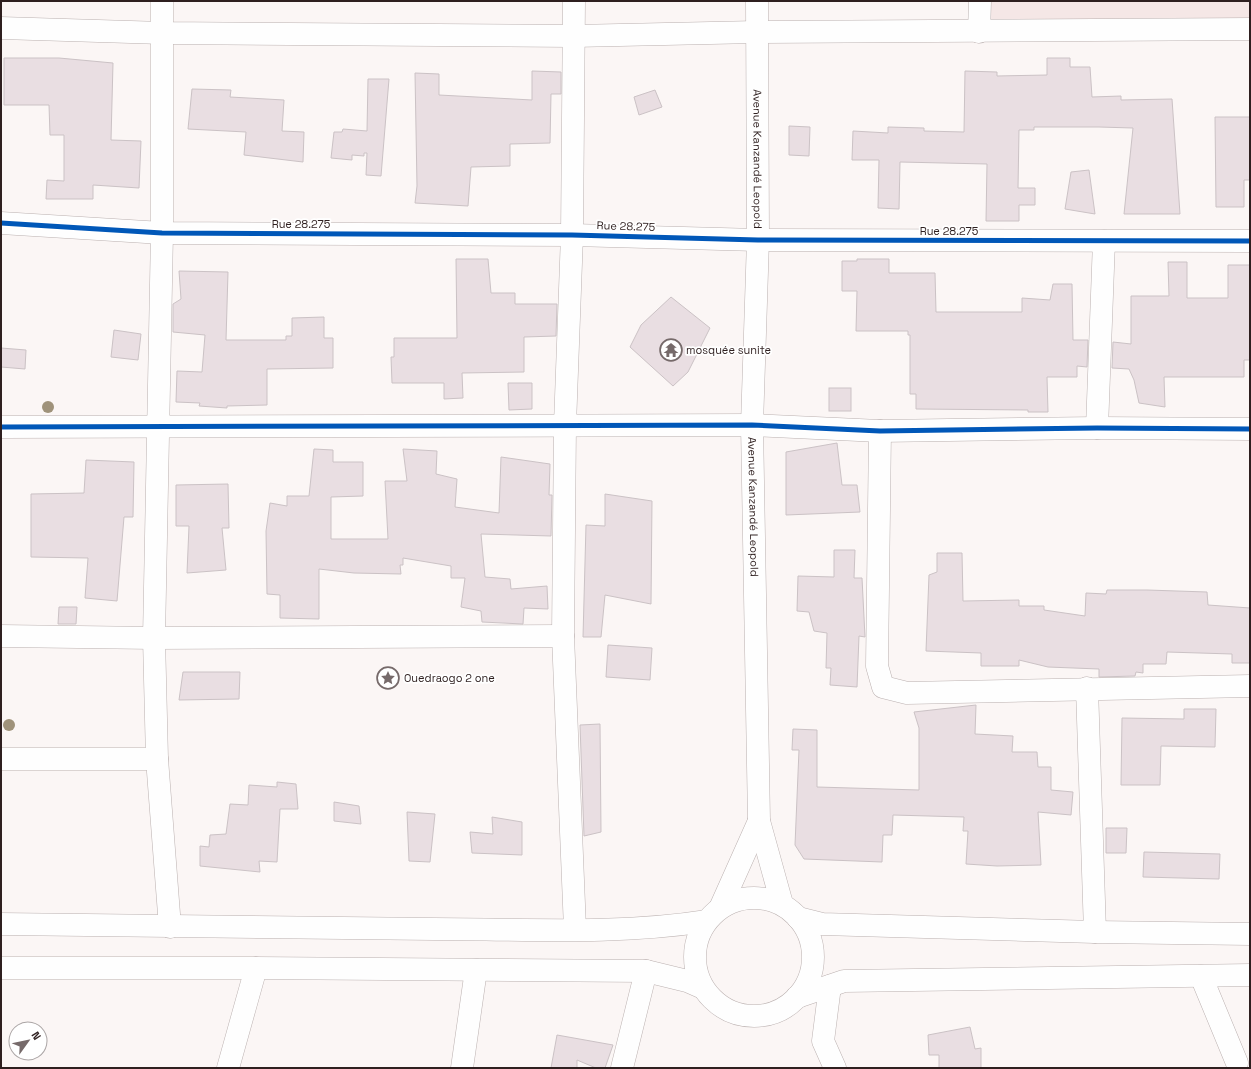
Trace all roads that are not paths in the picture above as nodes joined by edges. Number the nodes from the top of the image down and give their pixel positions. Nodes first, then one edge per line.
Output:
1 (162, 1) edge
2 (574, 1) edge
3 (757, 1) edge
4 (980, 1) edge
5 (1, 28) edge
6 (1250, 29) edge
7 (756, 32) junction
8 (978, 32) junction
9 (163, 33) junction
10 (574, 36) junction
11 (1, 223) edge
12 (162, 233) junction
13 (572, 235) junction
14 (758, 240) junction
15 (1104, 241) junction
16 (1250, 241) edge
17 (565, 425) junction
18 (752, 425) junction
19 (157, 426) junction
20 (1, 427) edge
21 (1097, 428) junction
22 (1250, 429) edge
23 (880, 431) junction
24 (1, 636) edge
25 (563, 636) junction
26 (154, 638) junction
27 (1250, 686) edge
28 (1087, 688) junction
29 (1, 759) edge
30 (156, 760) junction
31 (759, 821) junction
32 (790, 911) junction
33 (713, 913) junction
34 (1, 924) edge
35 (170, 928) junction
36 (575, 929) junction
37 (1095, 932) junction
38 (1250, 934) edge
39 (1, 968) edge
40 (256, 968) junction
41 (476, 970) junction
42 (646, 971) junction
43 (1250, 975) edge
44 (1201, 976) junction
45 (830, 986) junction
46 (703, 988) junction
47 (798, 997) junction
48 (1236, 1066) edge
49 (228, 1068) edge
50 (462, 1068) edge
51 (622, 1068) edge
52 (835, 1068) edge

1 - 9 street
2 - 10 street
3 - 7 street, Avenue Kanzandé Leopold
4 - 8 street
5 - 9 street
6 - 8 street
7 - 8 street
7 - 10 street
7 - 14 street, Avenue Kanzandé Leopold
9 - 10 street
9 - 12 street
10 - 13 street
11 - 12 street, Rue 28.275
12 - 13 street, Rue 28.275
12 - 19 street
13 - 14 street, Rue 28.275
13 - 17 street
14 - 15 street, Rue 28.275
14 - 18 street, Avenue Kanzandé Leopold
15 - 16 street, Rue 28.275
15 - 21 street
17 - 18 street
17 - 19 street
17 - 25 street
18 - 23 street
18 - 31 street, Avenue Kanzandé Leopold
19 - 20 street
19 - 26 street
21 - 22 street
21 - 23 street
23 - 28 street
24 - 26 street
25 - 26 street
25 - 36 street
26 - 30 street
27 - 28 street
28 - 37 street
29 - 30 street
30 - 35 street
31 - 32 street
31 - 33 street
32 - 33 street
32 - 37 street
32 - 47 street
33 - 36 street
33 - 46 street
34 - 35 street
35 - 36 street
37 - 38 street
39 - 40 street
40 - 41 street
40 - 49 street
41 - 42 street
41 - 50 street
42 - 46 street
42 - 51 street
43 - 44 street
44 - 45 street
44 - 48 street
45 - 47 street
45 - 52 street
46 - 47 street

